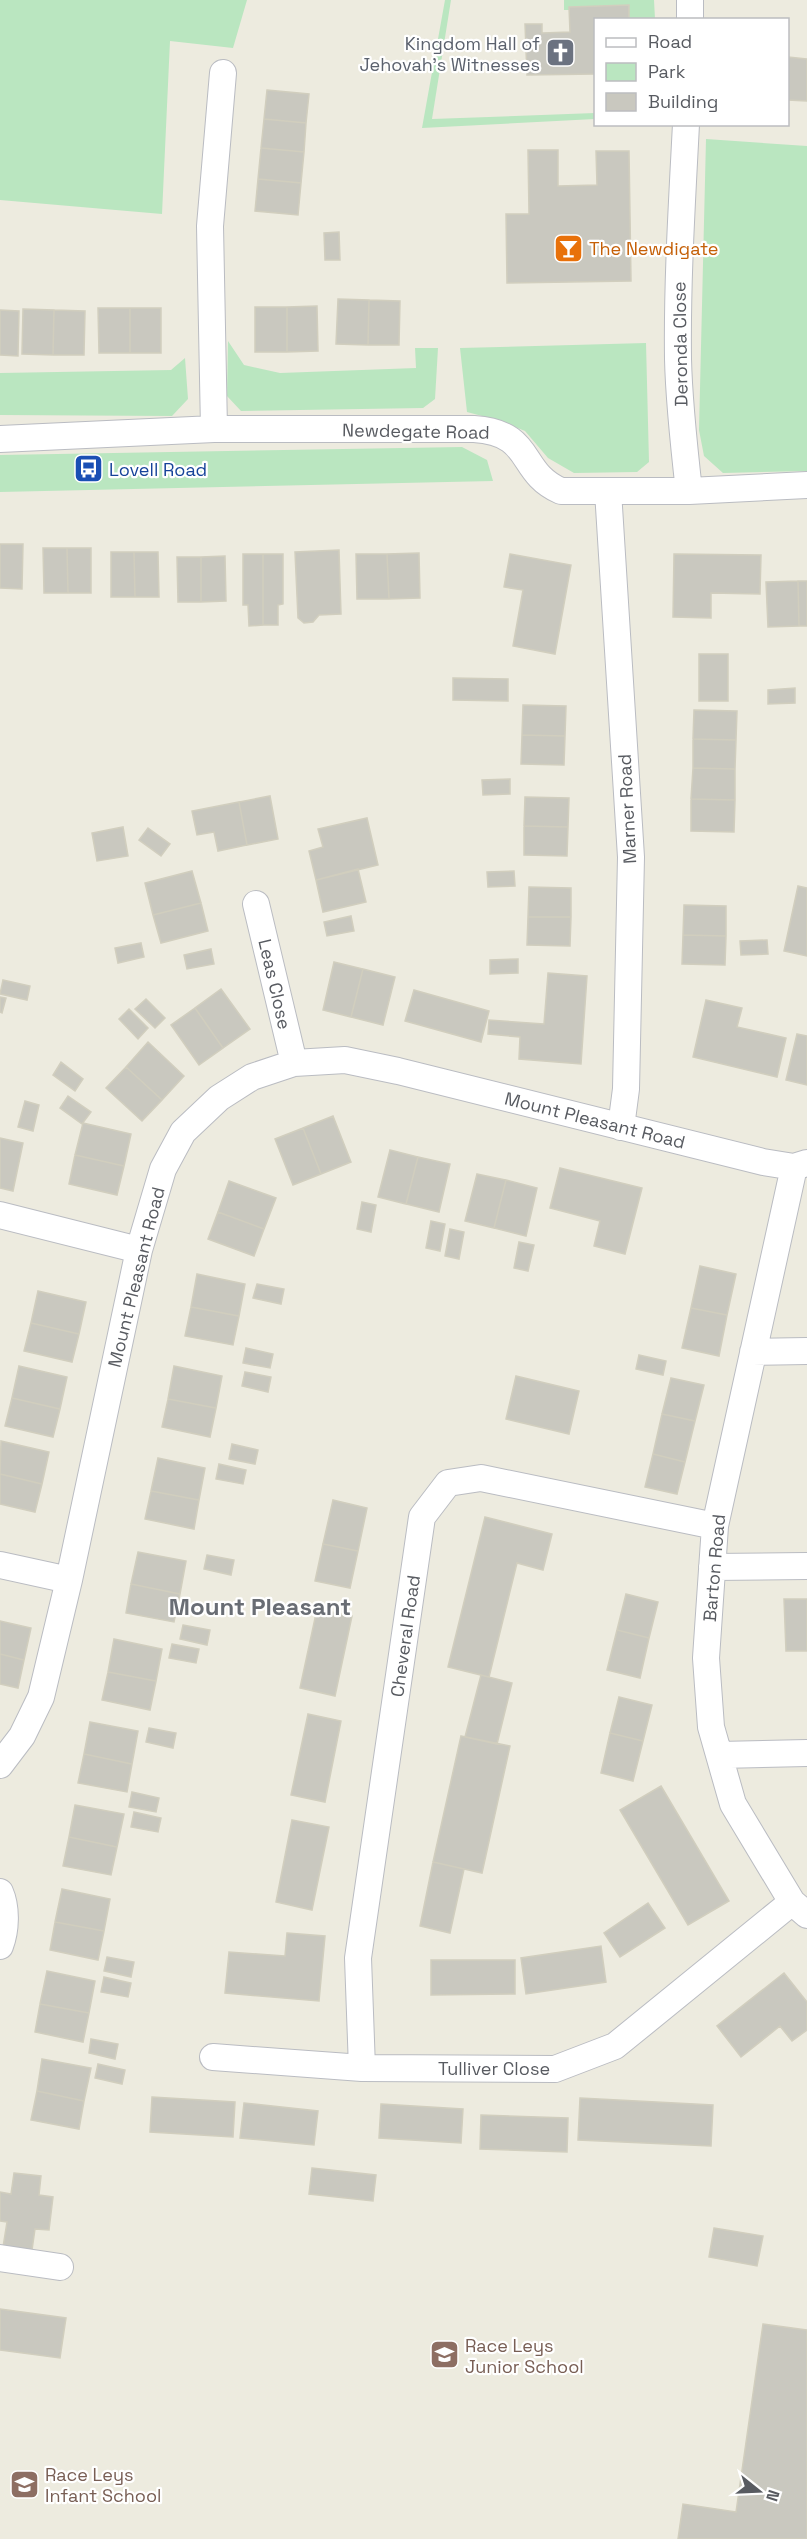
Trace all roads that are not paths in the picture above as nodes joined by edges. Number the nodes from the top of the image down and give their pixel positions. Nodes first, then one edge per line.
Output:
1 (690, 0) edge
2 (690, 18) edge
3 (223, 74) dead end
4 (686, 126) edge
5 (214, 429) junction
6 (0, 439) edge
7 (807, 485) edge
8 (608, 491) junction
9 (689, 491) junction
10 (256, 904) dead end
11 (294, 1063) junction
12 (621, 1127) junction
13 (800, 1165) edge
14 (0, 1215) edge
15 (139, 1250) junction
16 (807, 1351) edge
17 (753, 1352) junction
18 (715, 1526) junction
19 (0, 1565) edge
20 (807, 1566) edge
21 (712, 1567) junction
22 (69, 1580) junction
23 (807, 1753) edge
24 (719, 1755) junction
25 (0, 1765) edge
26 (0, 1892) edge
27 (799, 1908) edge
28 (0, 1946) edge
29 (213, 2057) dead end
30 (362, 2068) junction
31 (0, 2258) edge
32 (60, 2267) dead end

1 - 2 street
3 - 5 street
4 - 9 street, Deronda Close
5 - 6 street, Newdegate Road
5 - 8 street, Newdegate Road
7 - 9 street, Newdegate Road
8 - 9 street, Newdegate Road
8 - 12 street, Marner Road
10 - 11 street, Leas Close
11 - 12 street, Mount Pleasant Road
11 - 15 street, Mount Pleasant Road
12 - 13 street, Mount Pleasant Road
13 - 17 street, Barton Road
14 - 15 street
15 - 22 street, Mount Pleasant Road
16 - 17 street
17 - 18 street, Barton Road
18 - 21 street, Barton Road
18 - 30 street, Cheveral Road
19 - 22 street
20 - 21 street
21 - 24 street, Barton Road
22 - 25 street, Mount Pleasant Road
23 - 24 street
24 - 27 street, Barton Road
26 - 28 street
27 - 30 street, Tulliver Close
29 - 30 street, Tulliver Close
31 - 32 street

